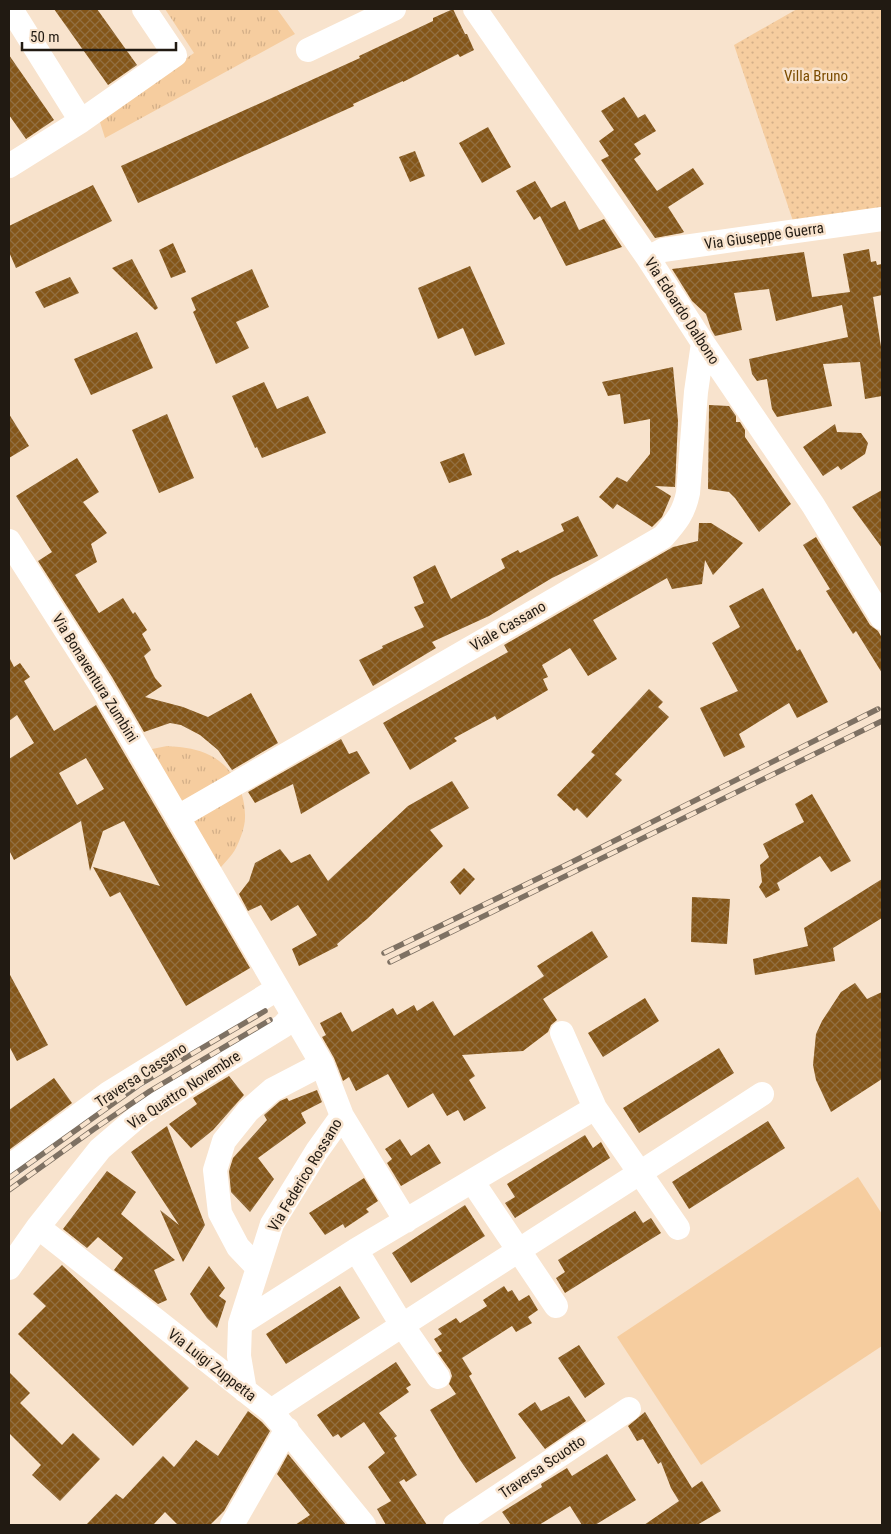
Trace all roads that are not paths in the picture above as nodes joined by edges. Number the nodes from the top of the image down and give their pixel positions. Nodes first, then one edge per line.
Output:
1 (11, 9) edge
2 (144, 9) edge
3 (394, 9) edge
4 (475, 9) edge
5 (308, 50) dead end
6 (81, 121) junction
7 (9, 166) edge
8 (882, 219) edge
9 (648, 258) junction
10 (703, 343) junction
11 (9, 541) edge
12 (882, 618) edge
13 (178, 817) junction
14 (278, 989) junction
15 (293, 1015) junction
16 (562, 1033) dead end
17 (322, 1064) junction
18 (762, 1094) dead end
19 (595, 1108) junction
20 (342, 1116) junction
21 (9, 1168) edge
22 (641, 1173) junction
23 (472, 1181) junction
24 (406, 1221) junction
25 (38, 1227) junction
26 (678, 1228) dead end
27 (356, 1250) junction
28 (519, 1251) junction
29 (9, 1268) edge
30 (258, 1268) junction
31 (556, 1306) dead end
32 (240, 1324) junction
33 (402, 1324) junction
34 (438, 1377) dead end
35 (244, 1391) junction
36 (629, 1409) dead end
37 (271, 1411) junction
38 (287, 1429) junction
39 (232, 1525) edge
40 (364, 1525) edge
41 (455, 1525) edge

1 - 6 street
2 - 6 street
3 - 5 street
4 - 9 street, Via Edoardo Dalbono
6 - 7 street
8 - 9 street, Via Giuseppe Guerra
9 - 10 street, Via Edoardo Dalbono
10 - 12 street, Via Edoardo Dalbono
10 - 13 street, Viale Cassano
11 - 13 street, Via Bonaventura Zumbini
13 - 14 street, Via Federico Rossano
14 - 15 street, Via Federico Rossano
14 - 21 street, Traversa Cassano
15 - 17 street, Via Federico Rossano
15 - 25 street, Via Quattro Novembre
16 - 19 street
17 - 20 street, Via Federico Rossano
17 - 30 street
18 - 22 street
19 - 22 street
19 - 23 street
20 - 24 street
20 - 30 street, Via Federico Rossano
22 - 26 street
22 - 28 street
23 - 24 street
23 - 28 street
24 - 27 street
25 - 29 street, Via Quattro Novembre
25 - 35 street, Via Luigi Zuppetta
27 - 32 street
27 - 33 street
28 - 31 street
28 - 33 street
30 - 32 street, Via Federico Rossano
32 - 35 street, Via Federico Rossano
33 - 34 street
33 - 37 street
35 - 37 street, Via Luigi Zuppetta
36 - 41 street, Traversa Scuotto
37 - 38 street, Via Luigi Zuppetta
38 - 39 street
38 - 40 street, Via Luigi Zuppetta

